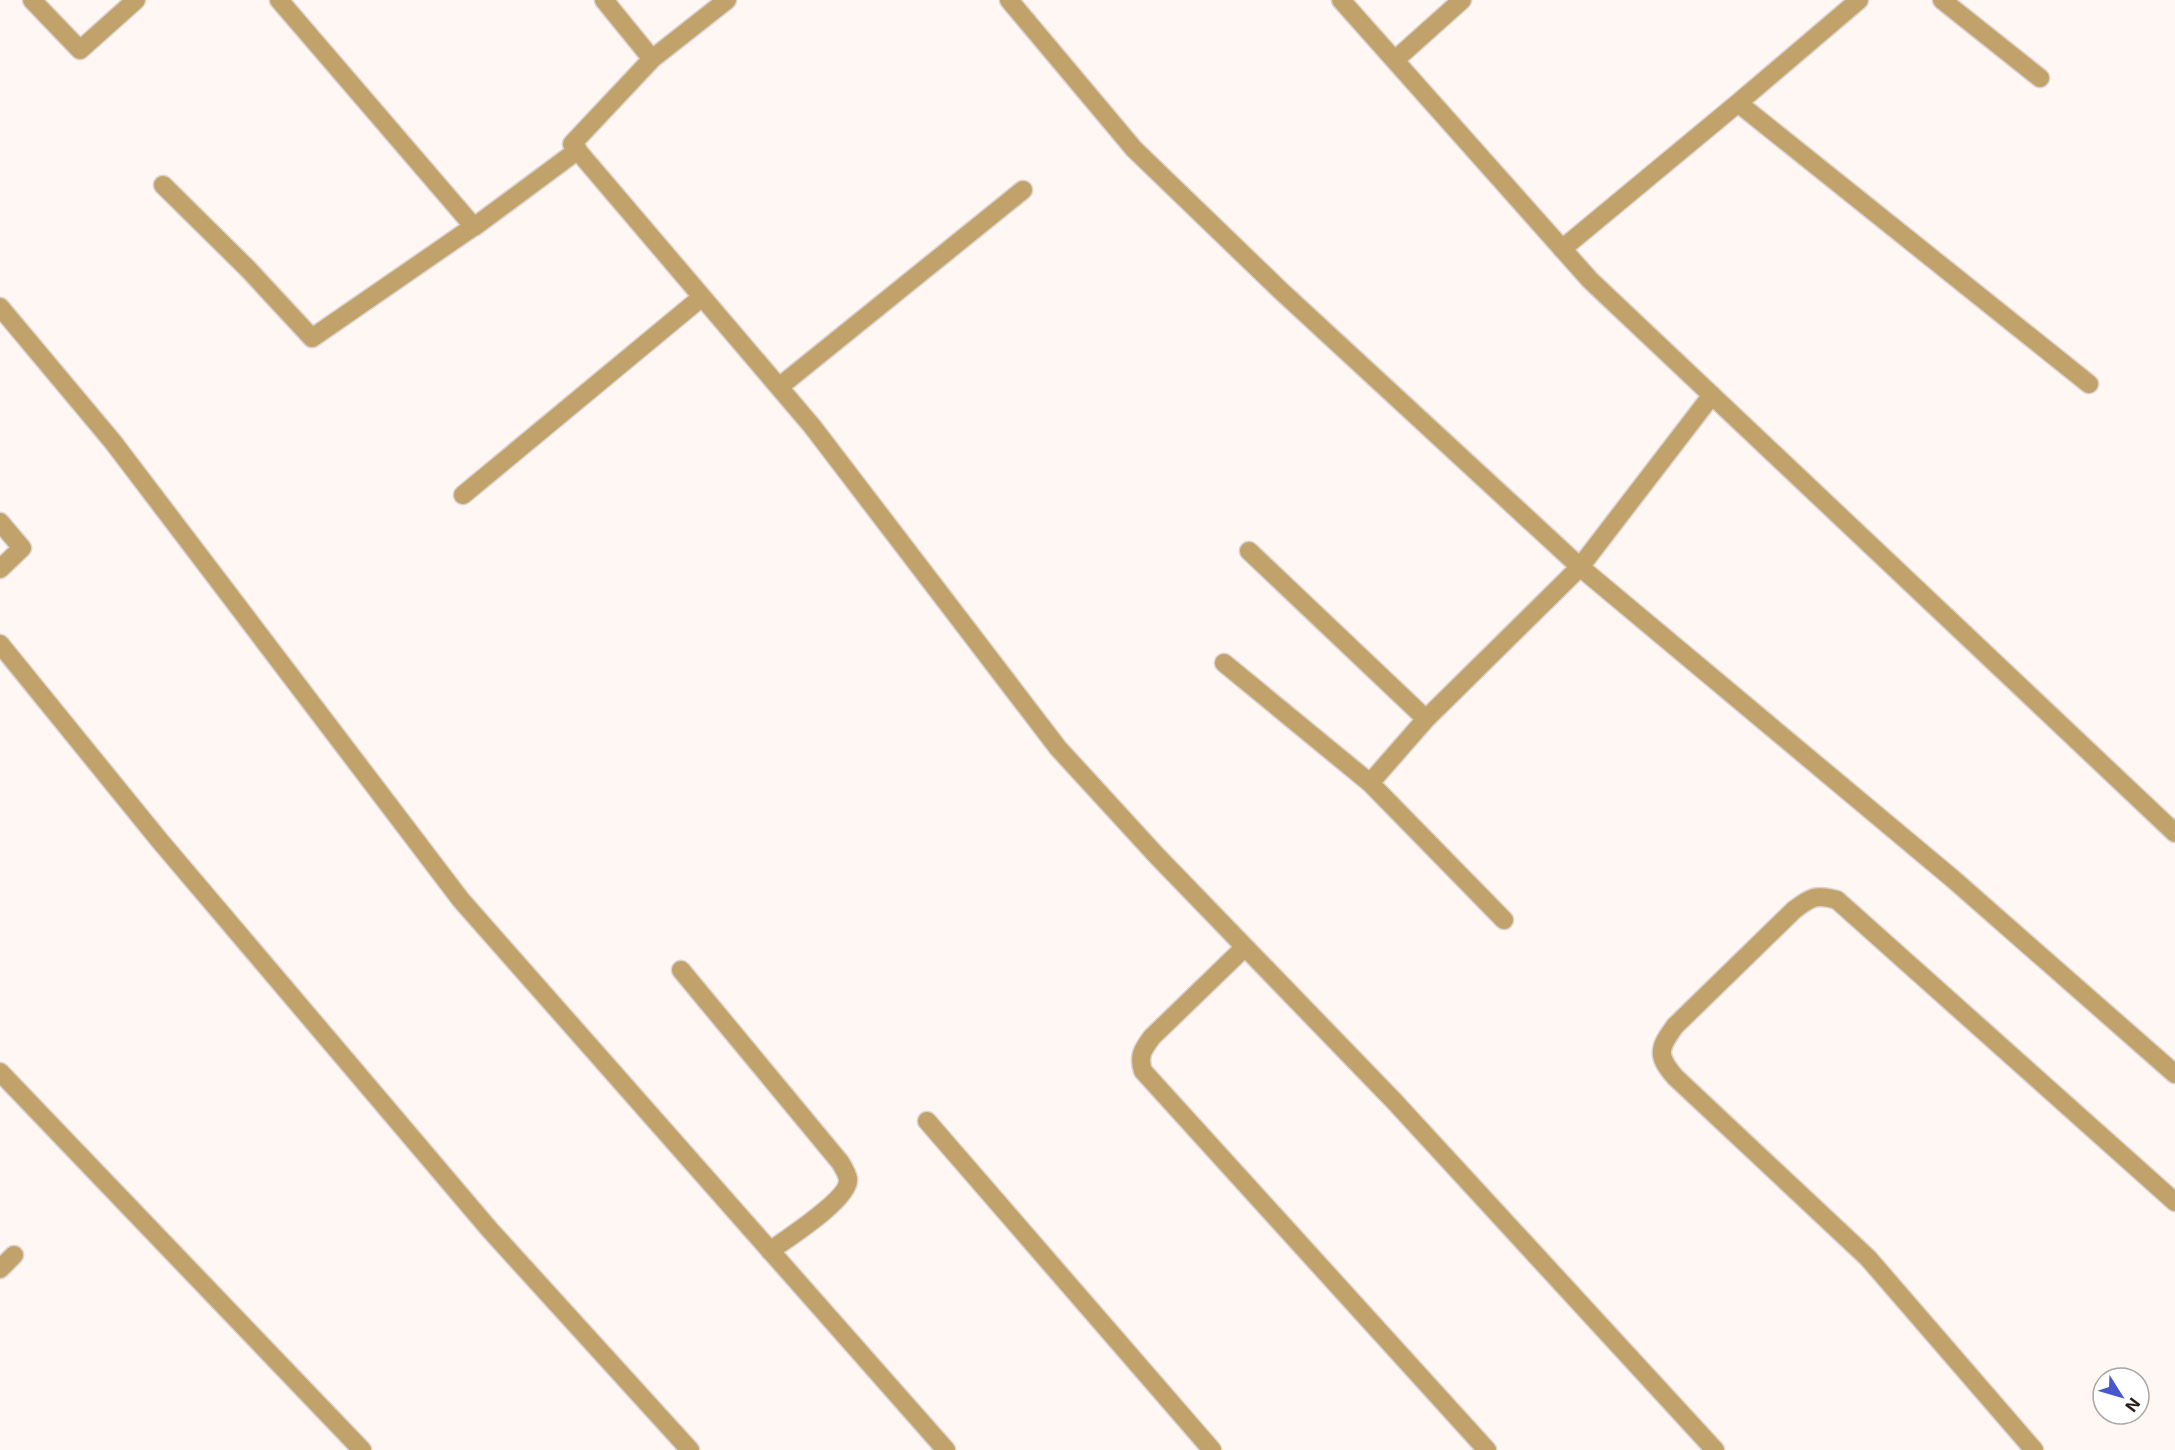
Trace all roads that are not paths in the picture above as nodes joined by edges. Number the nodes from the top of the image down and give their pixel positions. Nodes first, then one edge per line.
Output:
1 (32, 0) edge
2 (136, 0) edge
3 (279, 0) edge
4 (604, 0) edge
5 (727, 0) edge
6 (1009, 0) edge
7 (1341, 0) edge
8 (1462, 0) edge
9 (1859, 0) edge
10 (1942, 0) edge
11 (652, 59) junction
12 (1395, 60) junction
13 (2040, 78) dead end
14 (1738, 103) junction
15 (578, 150) junction
16 (163, 185) dead end
17 (1023, 190) dead end
18 (473, 226) junction
19 (1562, 249) junction
20 (702, 297) junction
21 (0, 307) edge
22 (2089, 384) dead end
23 (779, 387) junction
24 (1712, 395) junction
25 (463, 495) dead end
26 (0, 522) edge
27 (1249, 551) dead end
28 (1580, 567) junction
29 (0, 569) edge
30 (0, 644) edge
31 (1224, 663) dead end
32 (1426, 719) junction
33 (1370, 783) junction
34 (2175, 833) edge
35 (1504, 920) dead end
36 (1245, 947) junction
37 (681, 970) dead end
38 (0, 1072) edge
39 (2175, 1074) edge
40 (927, 1121) dead end
41 (2175, 1202) edge
42 (770, 1251) junction
43 (14, 1256) dead end
44 (0, 1269) edge
45 (362, 1450) edge
46 (690, 1450) edge
47 (946, 1450) edge
48 (1212, 1450) edge
49 (1487, 1450) edge
50 (1715, 1450) edge
51 (2034, 1450) edge

1 - 2 street
3 - 18 street
4 - 11 street
5 - 11 street
6 - 28 street
7 - 12 street
8 - 12 street
9 - 14 street
10 - 13 street
11 - 15 street
12 - 19 street
14 - 19 street
14 - 22 street
15 - 18 street
15 - 20 street
16 - 18 street
17 - 23 street
19 - 24 street
20 - 23 street
20 - 25 street
21 - 42 street
23 - 36 street
24 - 28 street
24 - 34 street
26 - 29 street
27 - 32 street
28 - 32 street
28 - 39 street
30 - 46 street
31 - 33 street
32 - 33 street
33 - 35 street
36 - 49 street
36 - 50 street
37 - 42 street
38 - 45 street
40 - 48 street
41 - 51 street
42 - 47 street
43 - 44 street

